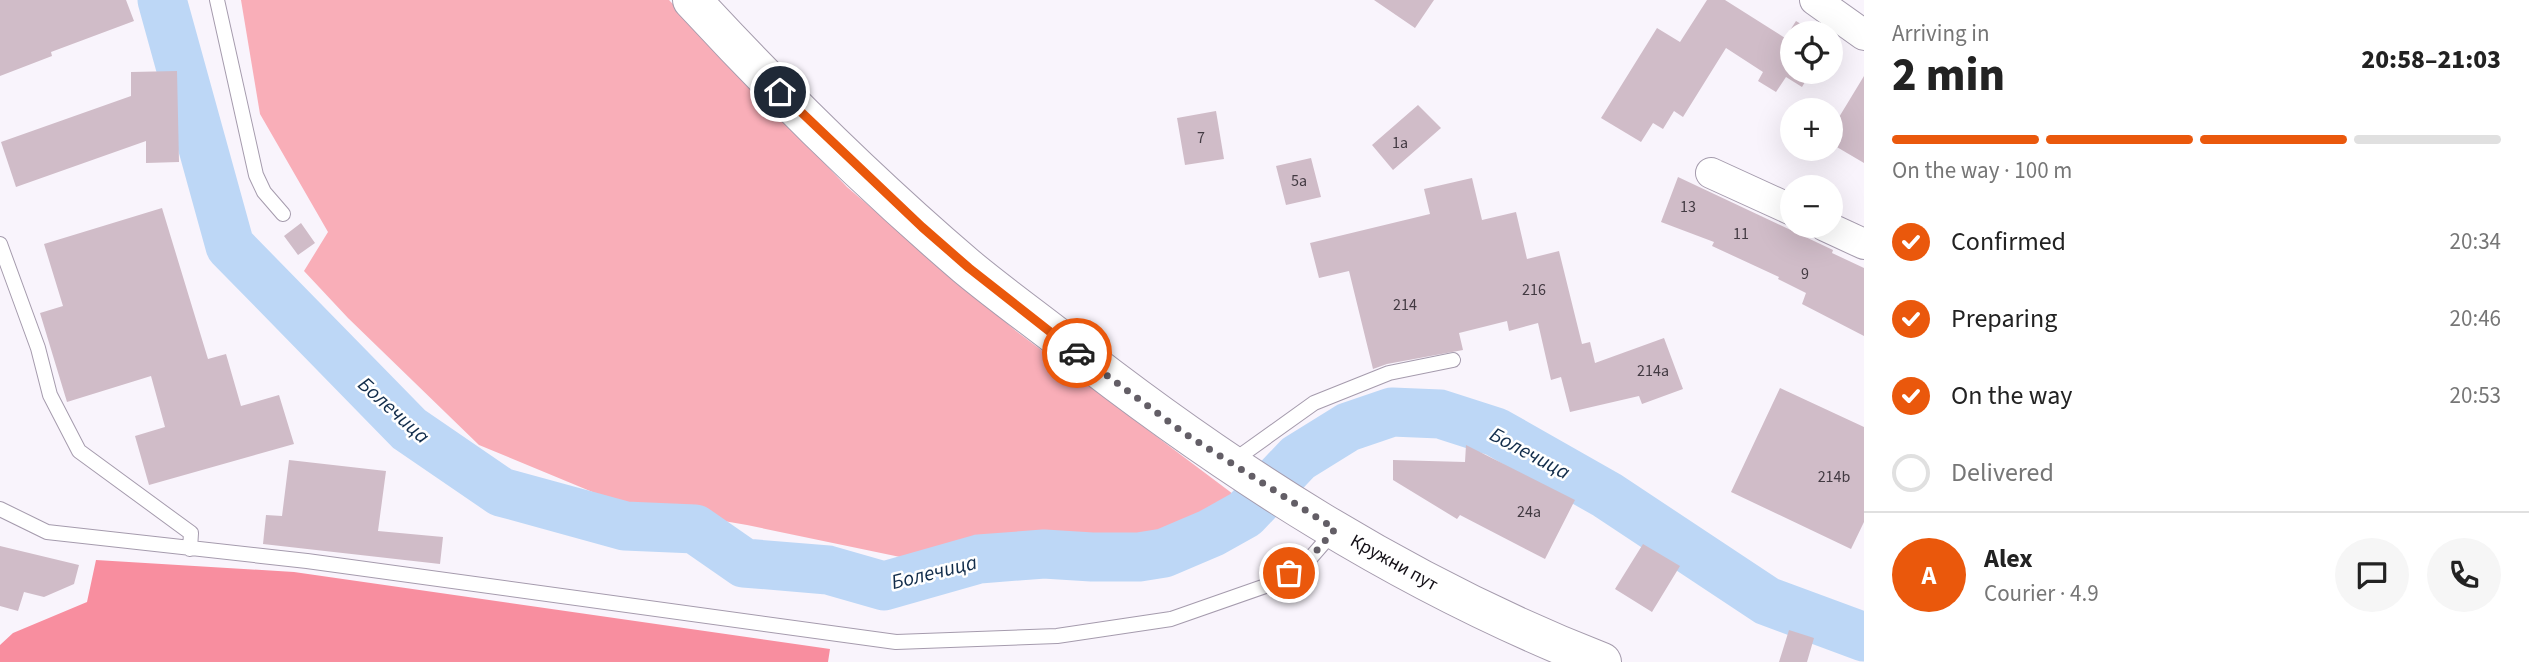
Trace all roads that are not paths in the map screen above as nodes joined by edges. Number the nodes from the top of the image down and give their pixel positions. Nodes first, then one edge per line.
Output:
1 (217, 0) edge
2 (692, 0) edge
3 (1815, 0) edge
4 (1864, 34) edge
5 (1711, 173) dead end
6 (1780, 205) edge
7 (283, 214) dead end
8 (1843, 234) edge
9 (0, 244) edge
10 (1864, 244) edge
11 (1453, 360) dead end
12 (1235, 468) junction
13 (0, 509) edge
14 (1320, 521) junction
15 (190, 549) junction
16 (1602, 662) edge

1 - 7 lane
2 - 12 main road, Кружни пут
3 - 4 street
5 - 6 street
8 - 10 street
9 - 15 lane
11 - 12 lane
12 - 14 main road, Кружни пут
13 - 15 lane
14 - 15 lane
14 - 16 main road, Кружни пут

